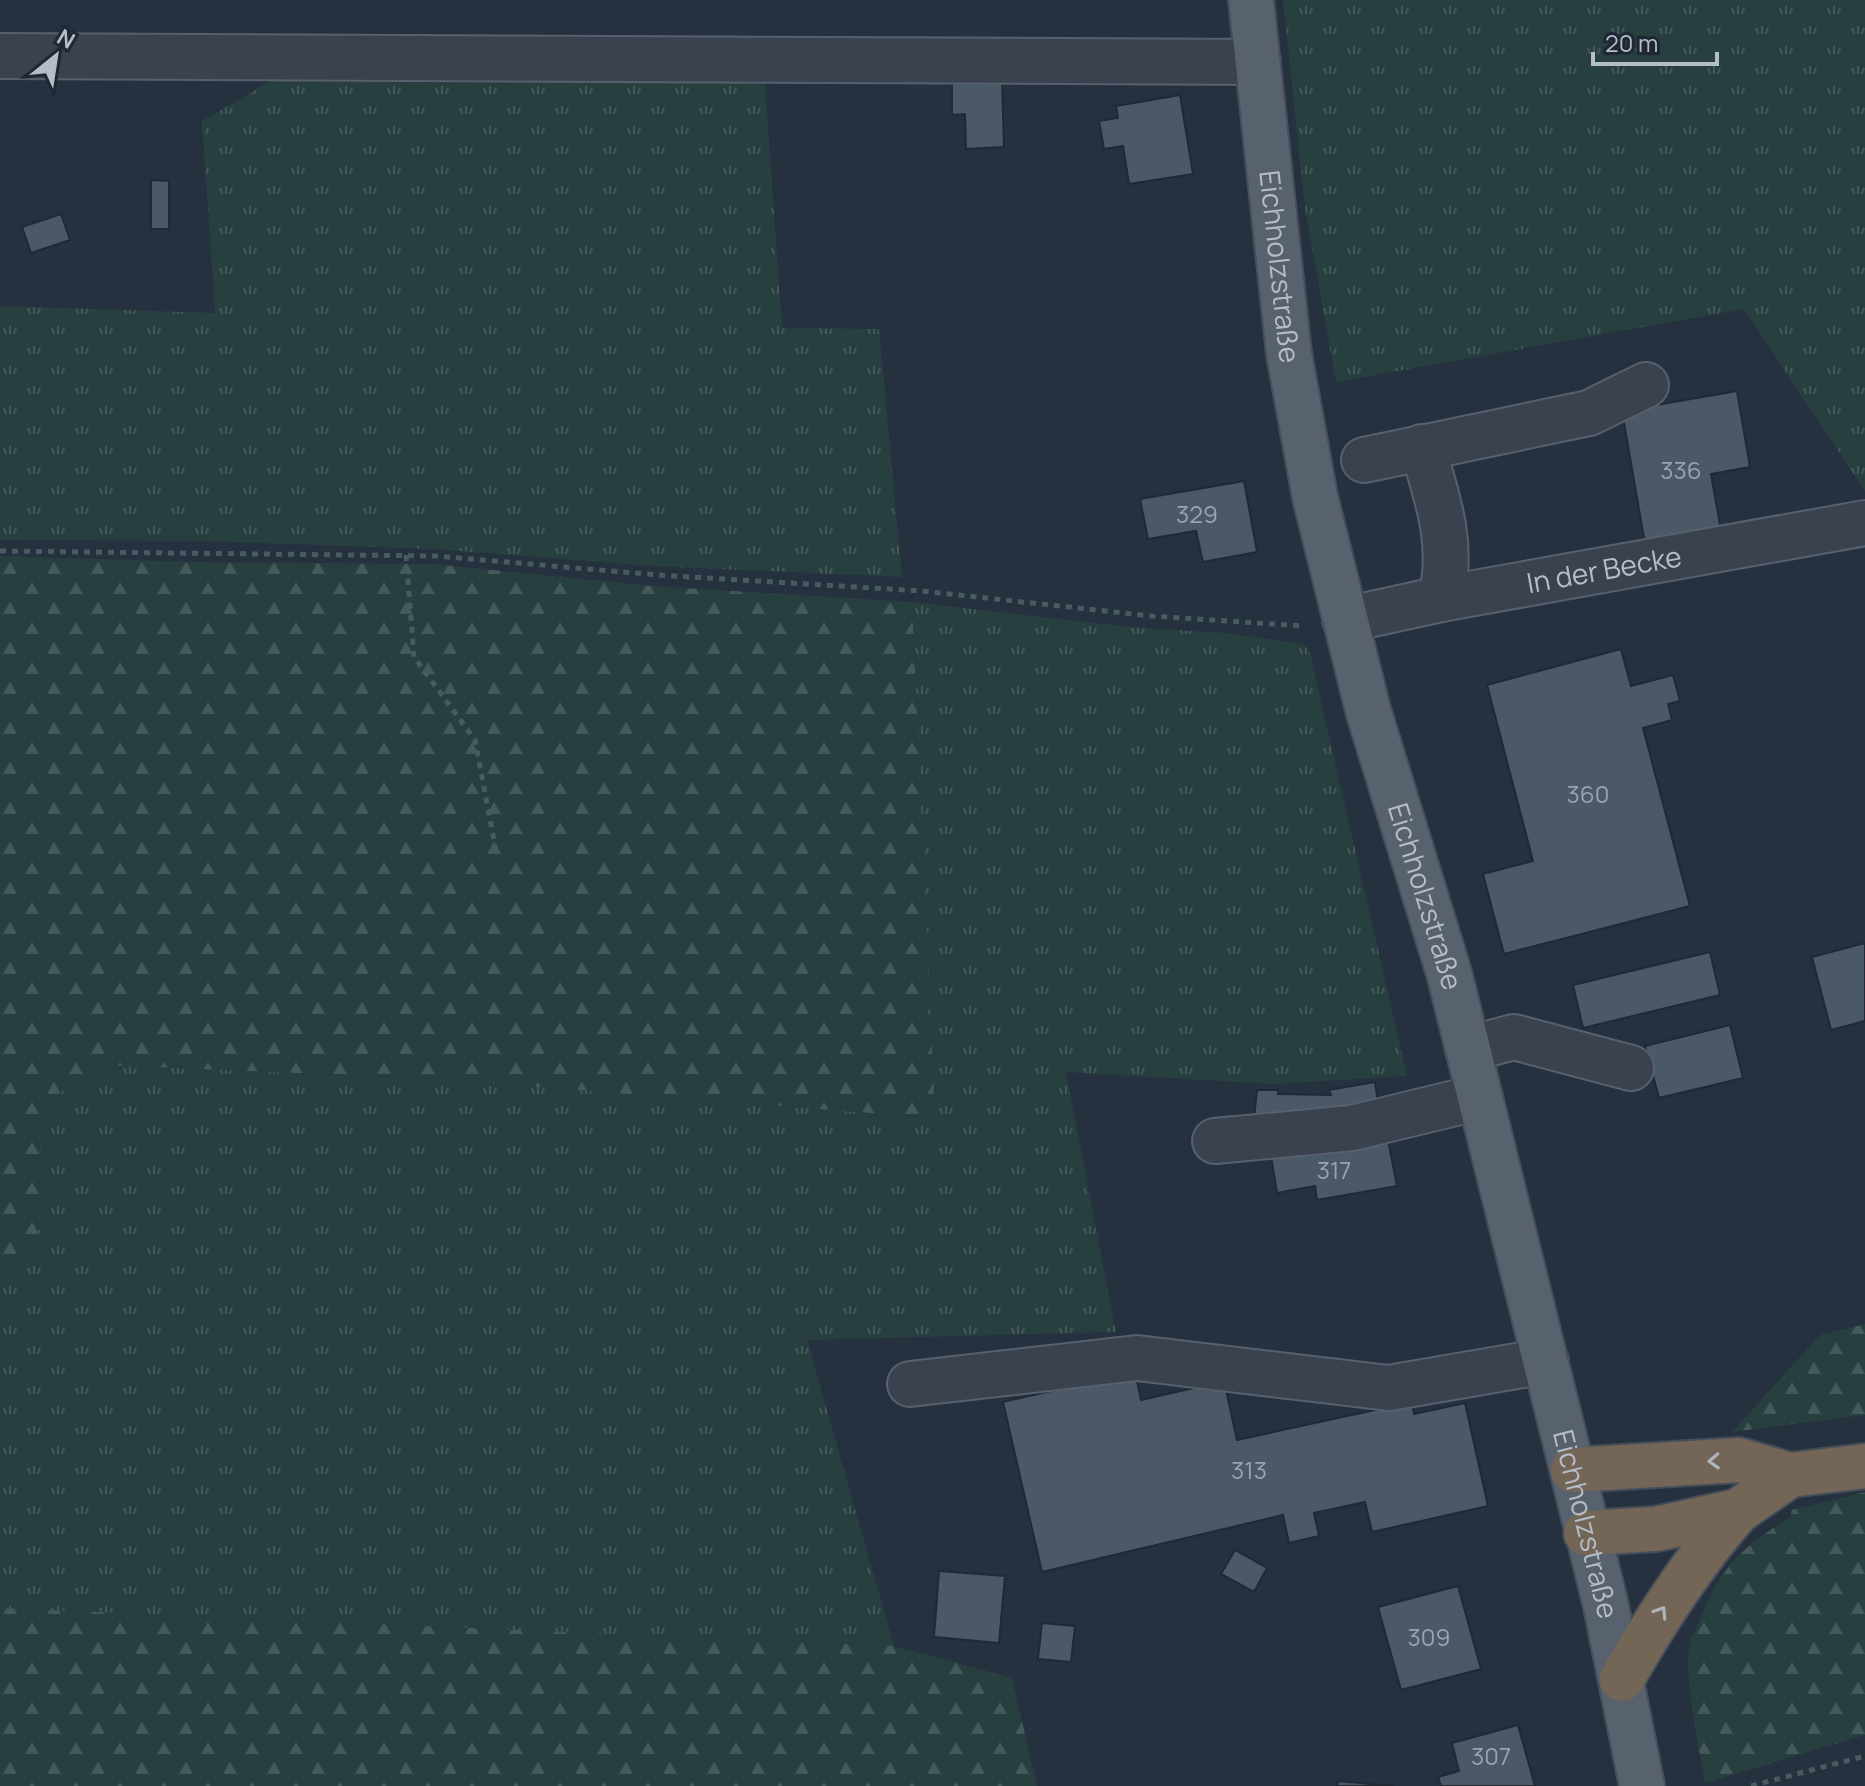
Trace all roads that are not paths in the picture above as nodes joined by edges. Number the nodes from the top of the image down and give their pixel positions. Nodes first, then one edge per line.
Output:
1 (1251, 0) edge
2 (0, 56) edge
3 (1258, 62) junction
4 (1646, 385) dead end
5 (1422, 447) junction
6 (1364, 460) dead end
7 (1865, 523) edge
8 (1441, 599) junction
9 (1345, 620) junction
10 (1468, 1049) junction
11 (1631, 1068) dead end
12 (1480, 1097) junction
13 (1215, 1141) dead end
14 (1546, 1361) junction
15 (910, 1384) dead end
16 (1865, 1466) edge
17 (1573, 1470) junction
18 (1790, 1475) junction
19 (1738, 1511) junction
20 (1586, 1533) junction
21 (1622, 1679) junction
22 (1642, 1786) edge

1 - 3 main road, Eichholzstraße
2 - 3 lane
3 - 9 main road, Eichholzstraße
4 - 5 lane
5 - 6 lane
5 - 8 lane
7 - 8 lane, In der Becke
8 - 9 lane, In der Becke
9 - 10 main road, Eichholzstraße
10 - 11 lane
10 - 12 main road, Eichholzstraße
12 - 13 lane
12 - 14 main road, Eichholzstraße
14 - 15 lane
14 - 17 main road, Eichholzstraße
16 - 18 highway
18 -> 17 highway
17 - 20 main road, Eichholzstraße
18 - 19 highway
19 - 20 highway
21 -> 19 highway
20 - 21 main road, Eichholzstraße
21 - 22 main road, Eichholzstraße

